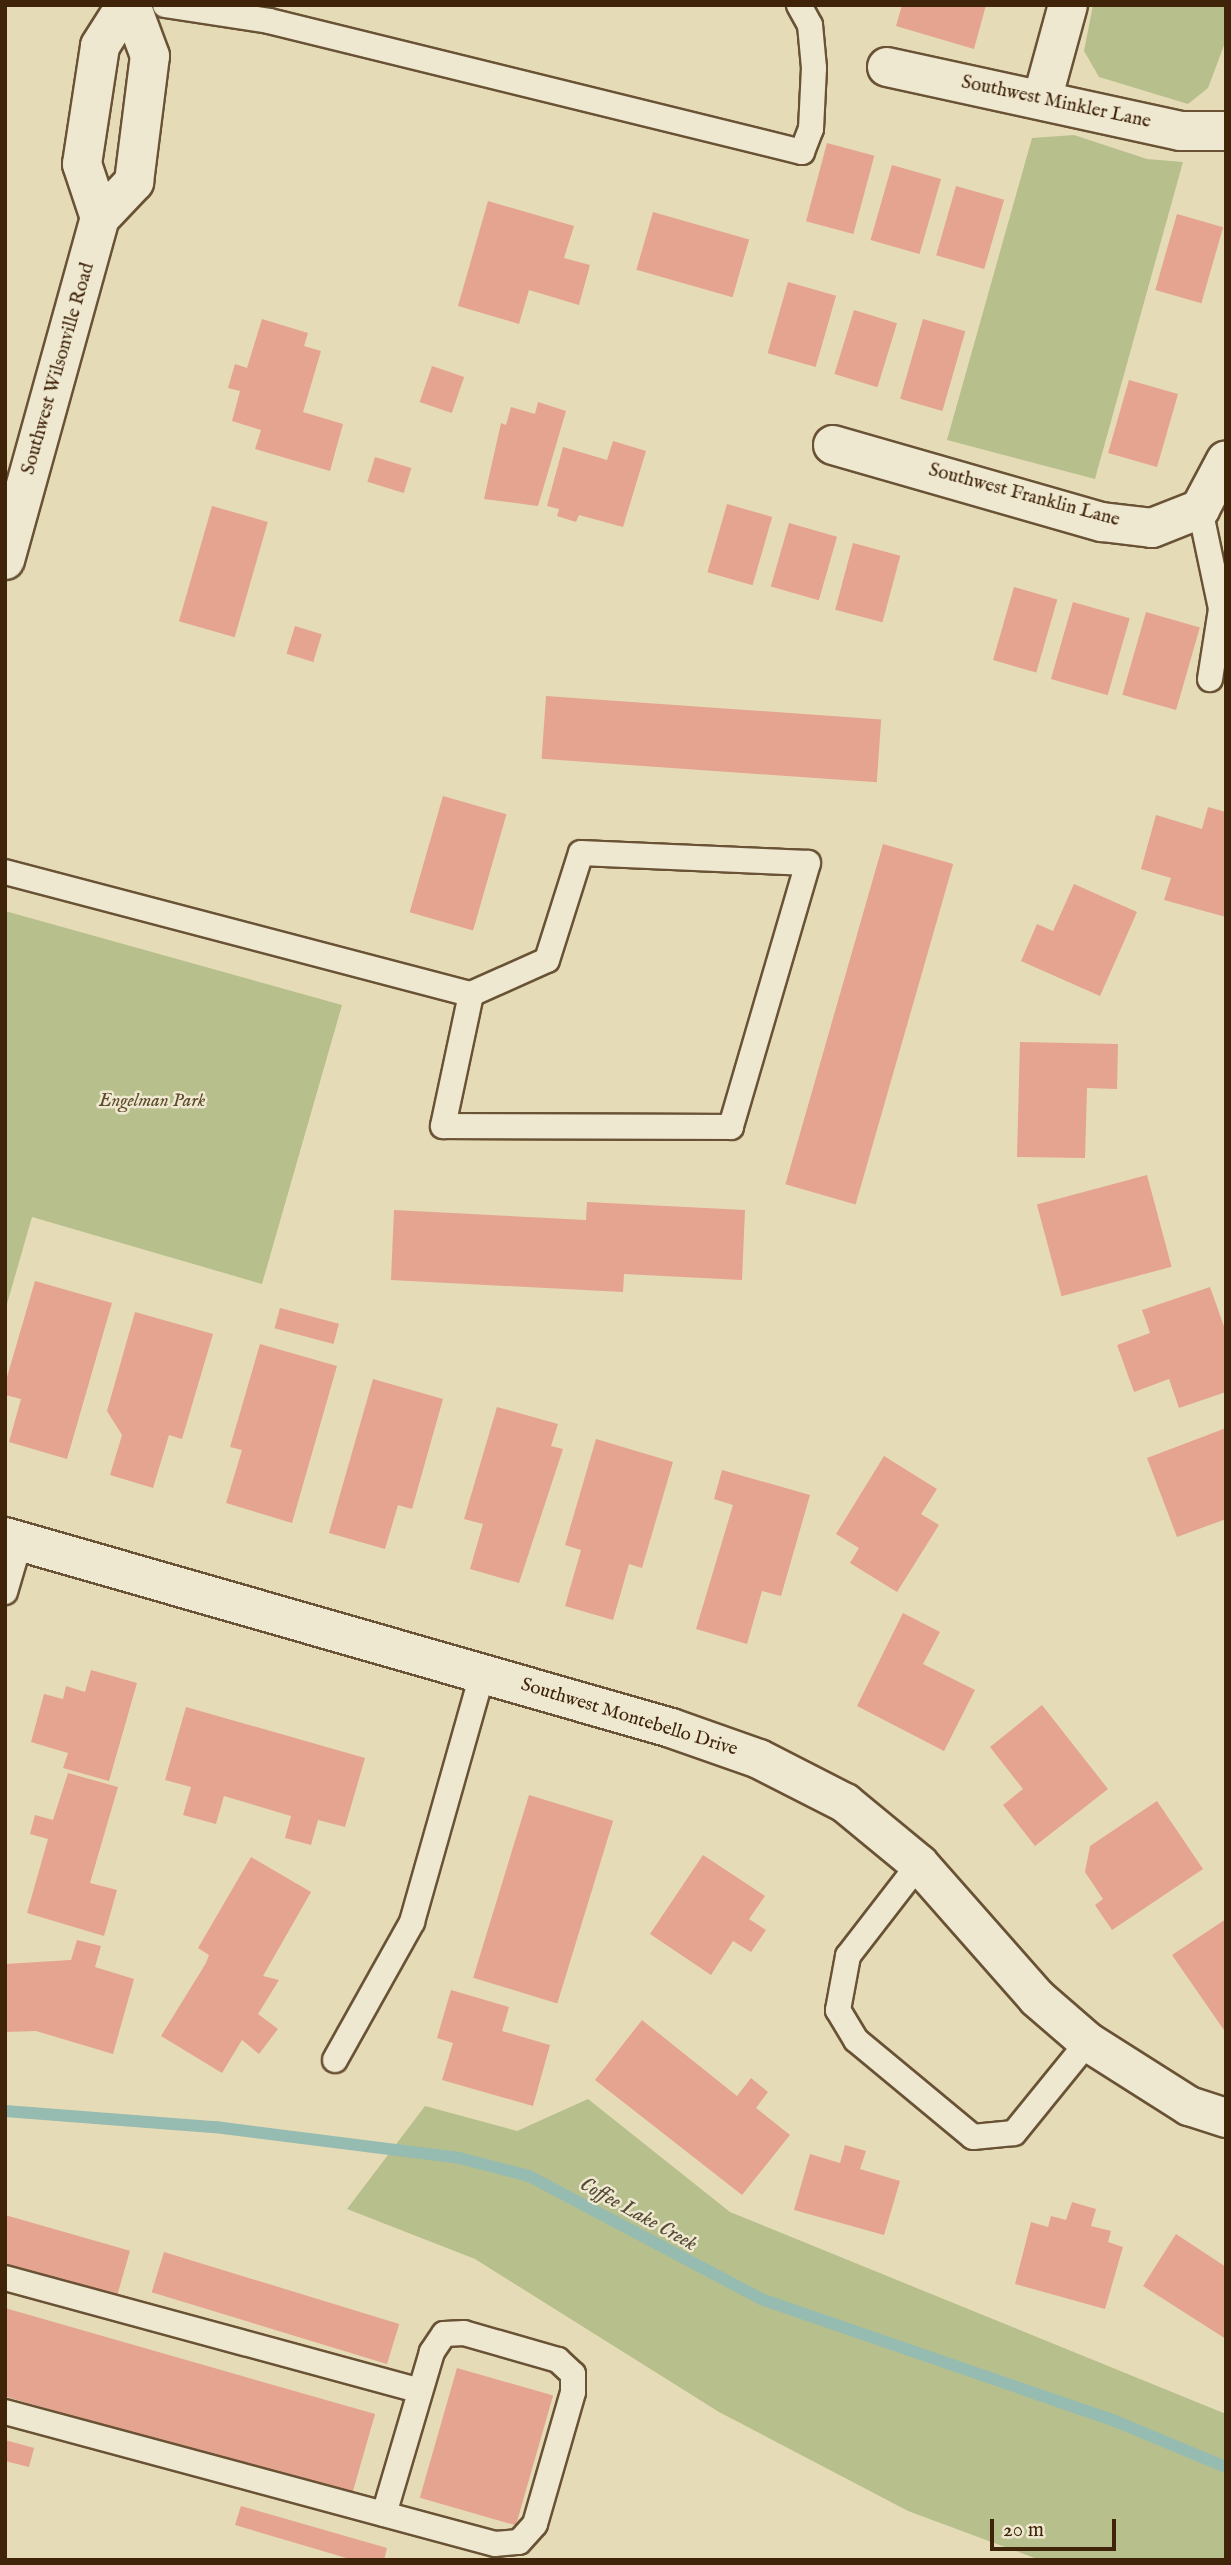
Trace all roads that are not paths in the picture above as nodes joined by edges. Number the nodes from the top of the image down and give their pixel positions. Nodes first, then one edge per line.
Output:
1 (126, 5) edge
2 (131, 5) edge
3 (165, 5) edge
4 (799, 5) edge
5 (1068, 5) edge
6 (887, 67) dead end
7 (1042, 100) junction
8 (1226, 131) edge
9 (100, 218) junction
10 (833, 445) dead end
11 (1226, 460) edge
12 (1199, 509) junction
13 (5, 560) edge
14 (1210, 679) dead end
15 (5, 872) edge
16 (471, 994) junction
17 (13, 1539) edge
18 (5, 1592) edge
19 (482, 1674) junction
20 (919, 1864) junction
21 (1088, 2042) junction
22 (335, 2060) dead end
23 (1226, 2118) edge
24 (5, 2278) edge
25 (420, 2391) junction
26 (5, 2412) edge
27 (384, 2514) junction

1 - 9 street
2 - 9 street, Southwest Wilsonville Road
3 - 4 lane
5 - 7 street
6 - 7 street, Southwest Minkler Lane
7 - 8 street, Southwest Minkler Lane
9 - 13 street, Southwest Wilsonville Road
10 - 12 street, Southwest Franklin Lane
11 - 12 street
12 - 14 lane
15 - 16 lane
16 - 16 lane
17 - 18 lane
17 - 19 street, Southwest Montebello Drive
19 - 20 street, Southwest Montebello Drive
19 - 22 lane
20 - 21 street, Southwest Montebello Drive
20 - 21 lane
21 - 23 street, Southwest Montebello Drive
24 - 25 lane
25 - 27 lane
25 - 27 lane
26 - 27 lane

